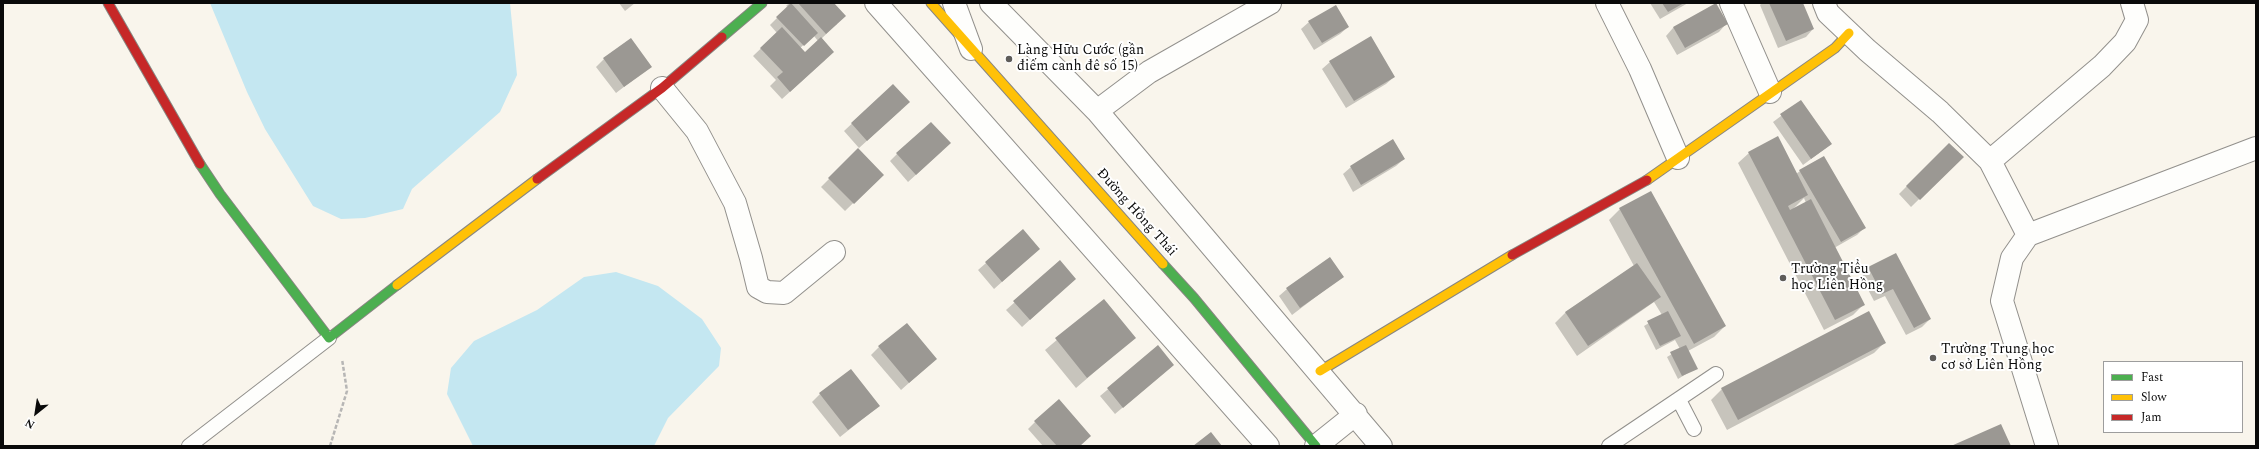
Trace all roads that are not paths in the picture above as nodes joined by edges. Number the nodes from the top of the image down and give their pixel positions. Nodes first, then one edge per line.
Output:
1 (108, 3) edge
2 (762, 3) edge
3 (876, 3) edge
4 (931, 3) edge
5 (954, 3) edge
6 (991, 3) edge
7 (1270, 3) edge
8 (1608, 3) edge
9 (1731, 3) edge
10 (1824, 3) edge
11 (2132, 3) edge
12 (1849, 33) junction
13 (972, 51) junction
14 (662, 88) junction
15 (1770, 92) junction
16 (1097, 110) junction
17 (2256, 148) edge
18 (1678, 158) junction
19 (1990, 161) junction
20 (2028, 235) junction
21 (834, 252) dead end
22 (329, 338) junction
23 (1320, 371) junction
24 (1716, 374) dead end
25 (1679, 400) junction
26 (1356, 414) junction
27 (1694, 429) dead end
28 (189, 446) edge
29 (1268, 446) edge
30 (1316, 446) edge
31 (1382, 446) edge
32 (1609, 446) edge
33 (2047, 446) edge

1 - 22 street
2 - 14 street
3 - 29 street
4 - 13 street, Đường Hồng Thái
5 - 13 street
6 - 16 street
7 - 16 street
8 - 18 street
9 - 15 street
10 - 12 street
11 - 19 street
12 - 15 street
12 - 19 street
13 - 30 street, Đường Hồng Thái
14 - 21 street
14 - 22 street
15 - 18 street
16 - 23 street
17 - 20 street
18 - 23 street
19 - 20 street
20 - 33 street
22 - 28 lane
23 - 26 street
24 - 25 lane
25 - 27 lane
25 - 32 lane
26 - 30 street
26 - 31 street

